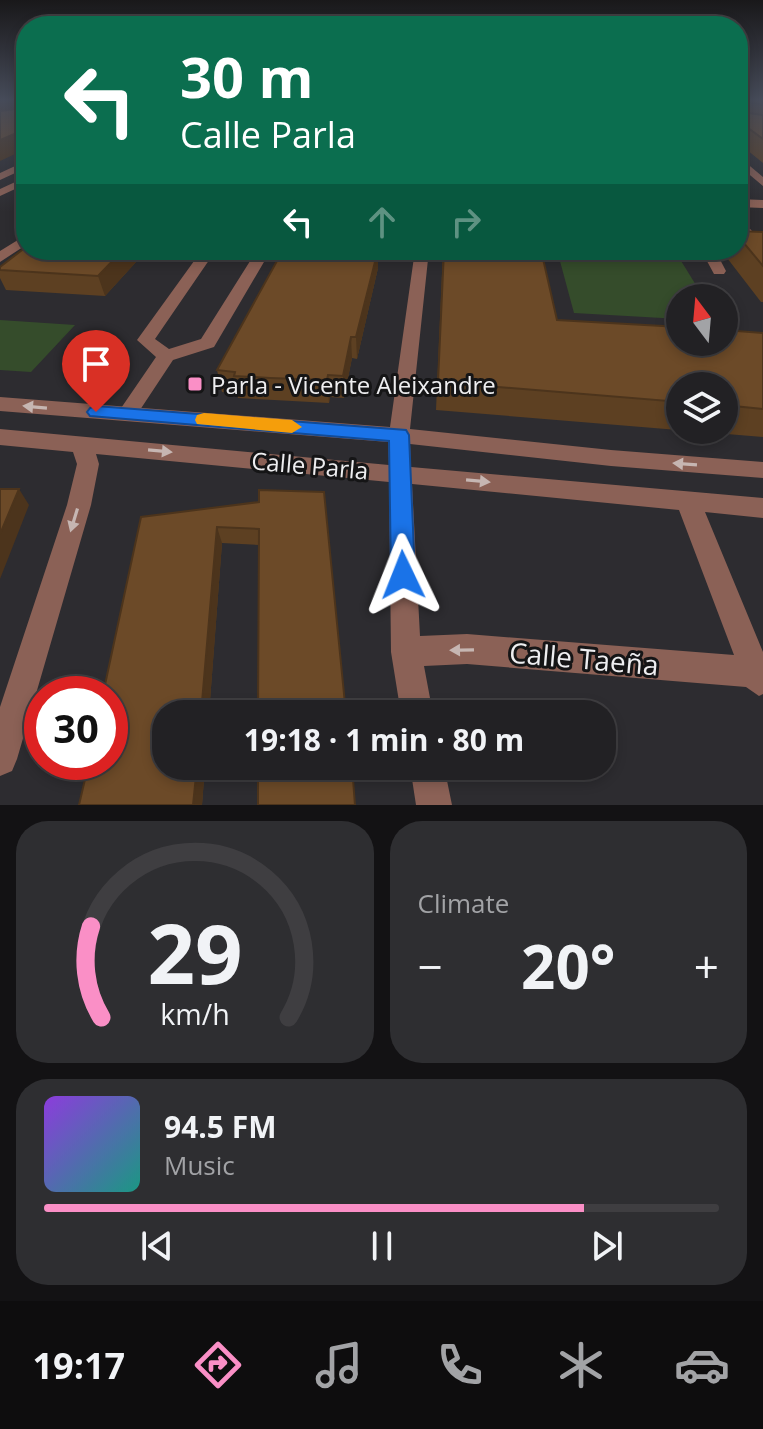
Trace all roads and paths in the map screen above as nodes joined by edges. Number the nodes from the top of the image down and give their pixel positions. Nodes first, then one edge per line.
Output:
1 (748, 169) edge
2 (763, 183) edge
3 (16, 246) edge
4 (0, 258) edge
5 (202, 260) edge
6 (258, 260) edge
7 (421, 260) edge
8 (713, 260) edge
9 (719, 271) dead end
10 (166, 356) junction
11 (0, 404) edge
12 (127, 414) junction
13 (399, 435) junction
14 (0, 437) edge
15 (82, 444) junction
16 (763, 470) edge
17 (400, 473) junction
18 (688, 501) junction
19 (763, 508) edge
20 (406, 652) junction
21 (760, 677) edge
22 (415, 700) edge
23 (0, 759) edge
24 (430, 780) edge
25 (434, 805) edge

1 - 2 street
3 - 4 street
5 - 10 street
6 - 10 street
7 - 13 street
8 - 9 street
10 - 12 street
12 -> 11 street, Calle Parla
12 - 13 street, Calle Parla
16 -> 13 street, Calle Parla
13 - 17 street
14 - 15 street, Calle Parla
15 -> 17 street, Calle Parla
15 -> 23 street
17 -> 18 street, Calle Parla
17 - 20 street
18 - 19 street, Calle Parla
18 - 21 street
21 -> 20 street, Calle Taeña
20 - 22 street
24 - 25 street

